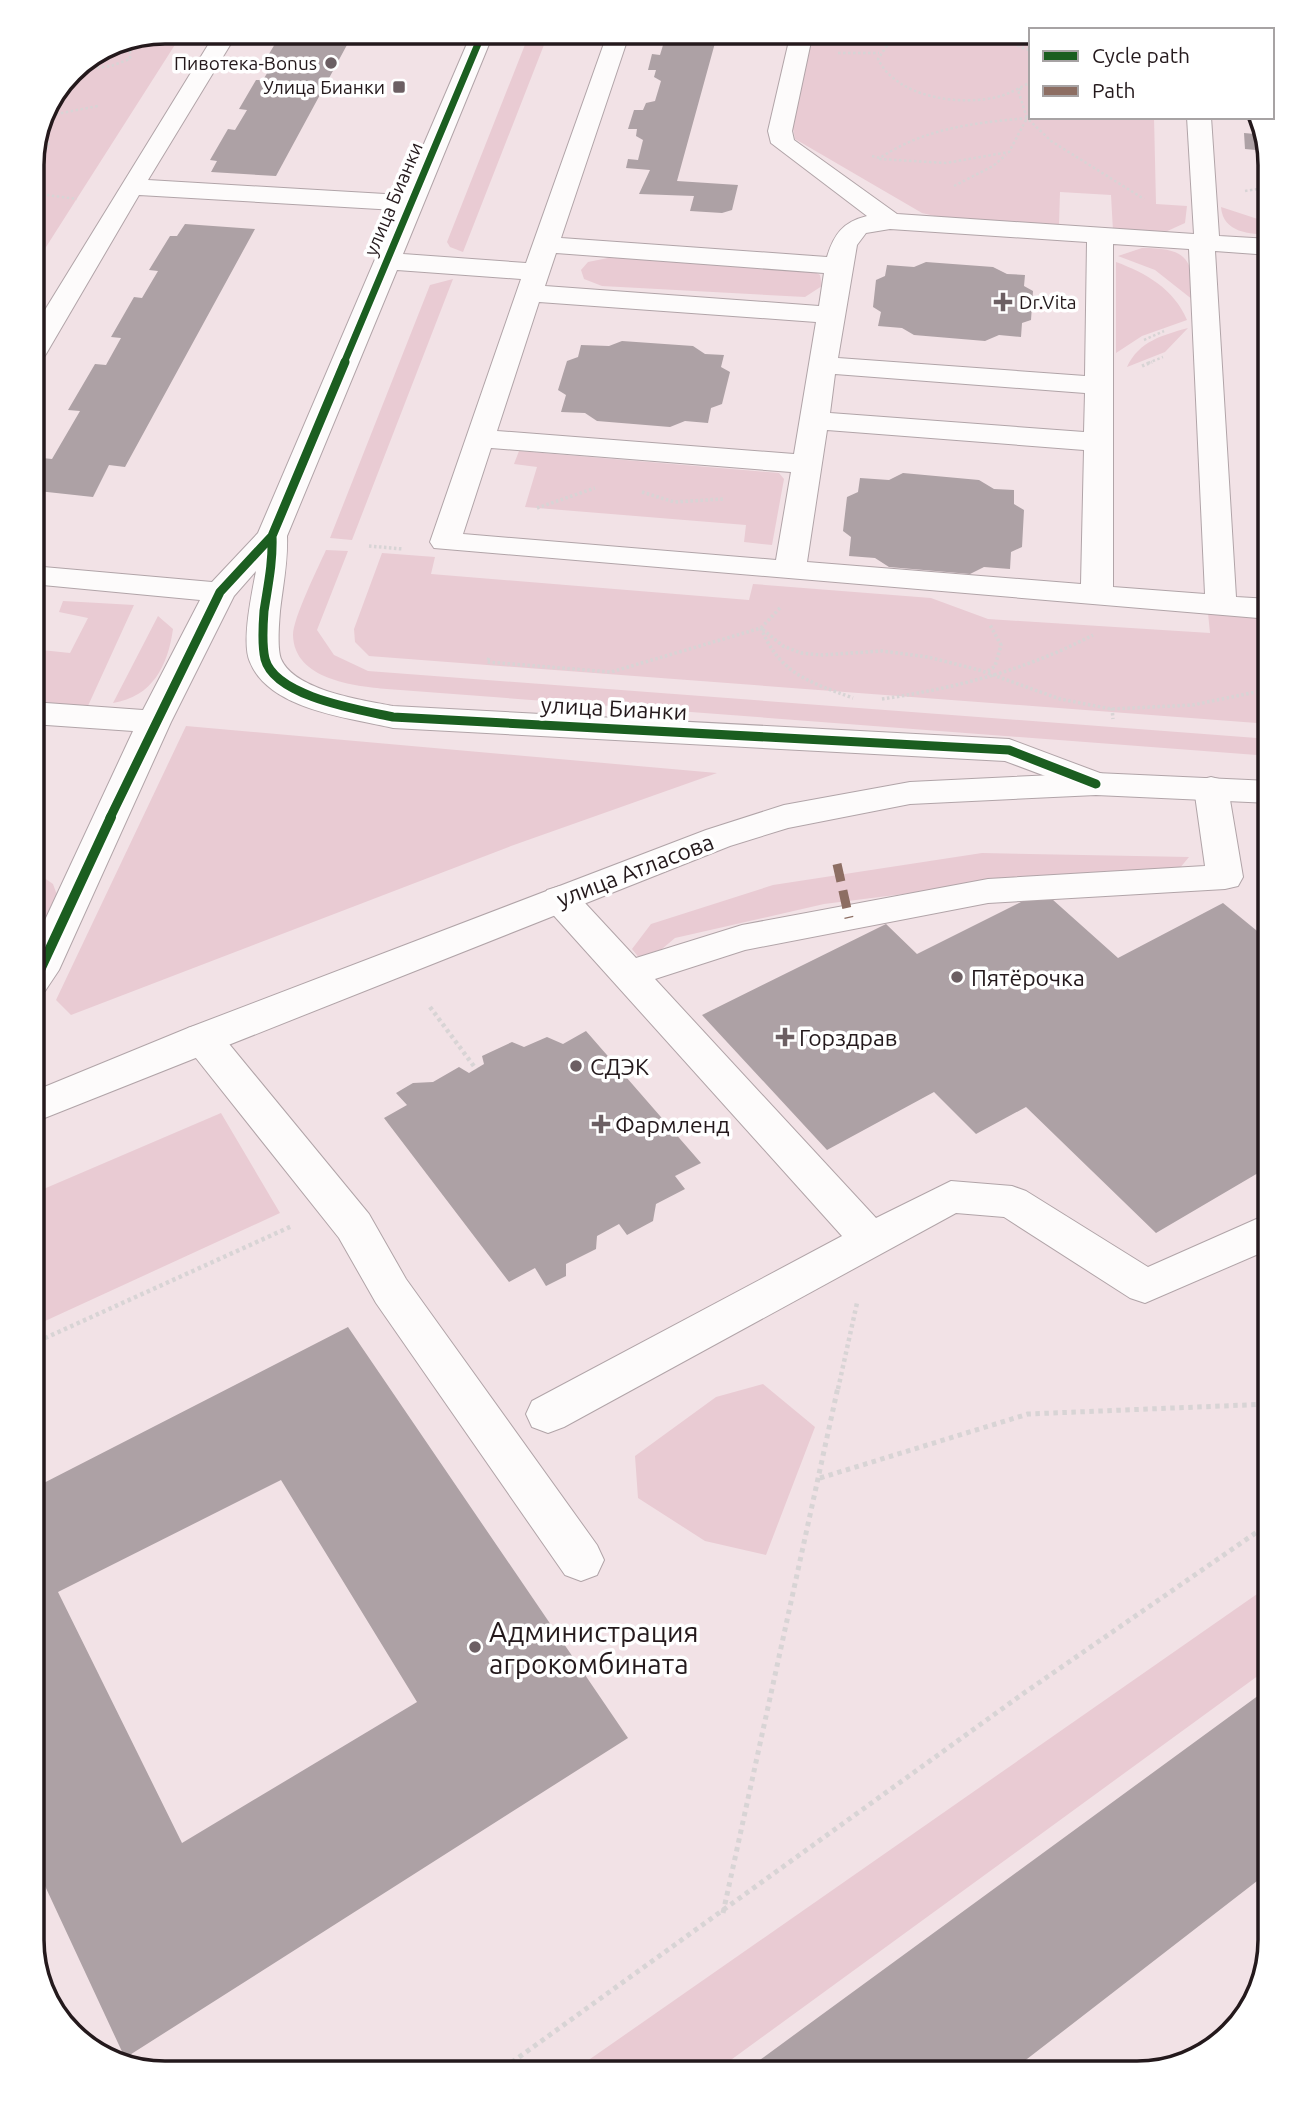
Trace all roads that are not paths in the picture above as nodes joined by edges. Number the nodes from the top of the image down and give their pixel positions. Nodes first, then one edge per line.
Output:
1 (220, 44) edge
2 (478, 44) edge
3 (615, 44) edge
4 (799, 44) edge
5 (1199, 119) edge
6 (131, 187) junction
7 (411, 203) junction
8 (890, 221) junction
9 (1100, 235) junction
10 (1204, 242) junction
11 (546, 245) junction
12 (1258, 246) edge
13 (386, 261) junction
14 (840, 266) junction
15 (533, 283) junction
16 (831, 315) junction
17 (44, 334) edge
18 (823, 365) junction
19 (1106, 378) junction
20 (815, 420) junction
21 (480, 438) junction
22 (1098, 442) junction
23 (807, 464) junction
24 (272, 536) junction
25 (44, 576) edge
26 (787, 584) junction
27 (220, 592) junction
28 (1097, 595) junction
29 (1221, 605) junction
30 (1258, 608) edge
31 (44, 714) edge
32 (154, 722) junction
33 (1096, 784) junction
34 (1211, 788) junction
35 (1258, 791) edge
36 (561, 899) junction
37 (44, 961) edge
38 (630, 974) junction
39 (202, 1038) junction
40 (44, 1103) edge
41 (1258, 1236) edge
42 (871, 1240) junction
43 (548, 1413) dead end
44 (581, 1560) dead end

1 - 6 street
2 - 7 street, улица Бианки
3 - 11 street
4 - 8 street
5 - 10 street
6 - 7 street
6 - 17 street
7 - 13 street, улица Бианки
8 - 9 street
8 - 14 street
9 - 10 street
9 - 19 street
10 - 12 street
10 - 29 street
11 - 14 street
11 - 15 street
13 - 15 street
13 - 24 street, улица Бианки
14 - 16 street
15 - 16 street
15 - 21 street
16 - 18 street
18 - 19 street
18 - 20 street
19 - 22 street
20 - 22 street
20 - 23 street
21 - 23 street
21 - 26 street
22 - 28 street
23 - 26 street
24 - 27 street, улица Бианки
24 - 33 street, улица Бианки
25 - 27 street
26 - 28 street
27 - 32 street, улица Бианки
28 - 29 street
29 - 30 street
31 - 32 street
32 - 37 street, улица Бианки
33 - 34 street, улица Атласова
33 - 36 street, улица Атласова
34 - 35 street, улица Атласова
34 - 38 street
36 - 38 street
36 - 39 street, улица Атласова
38 - 42 street
39 - 40 street, улица Атласова
39 - 44 street
41 - 42 street
42 - 43 street

